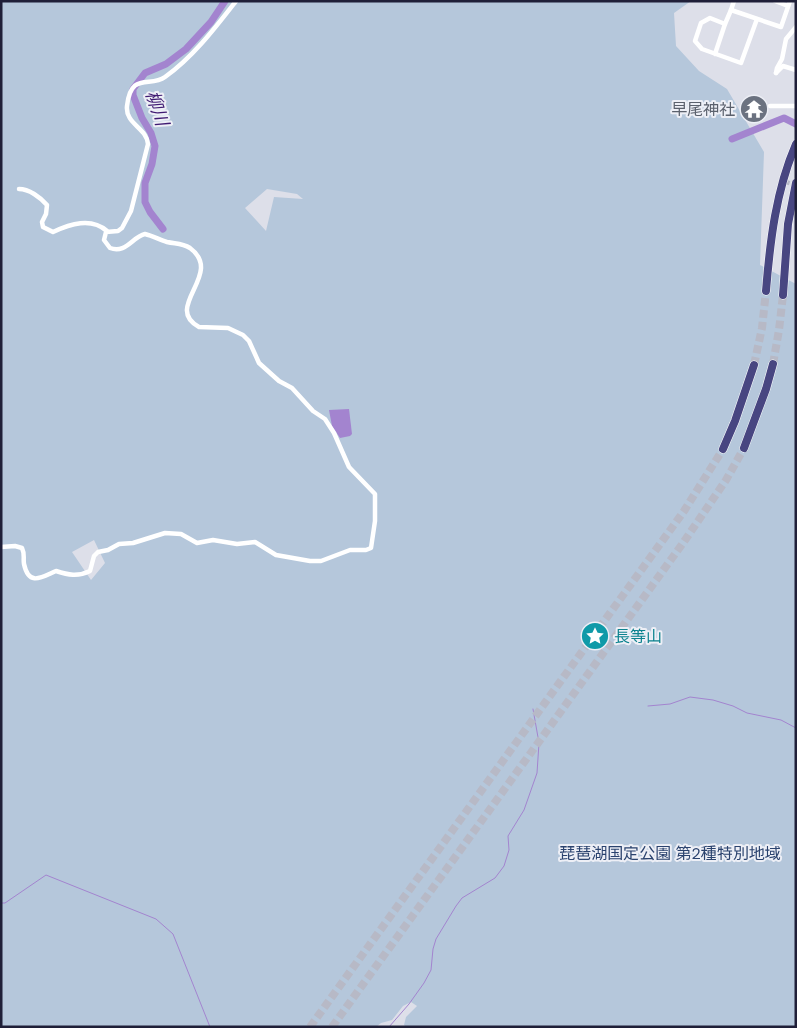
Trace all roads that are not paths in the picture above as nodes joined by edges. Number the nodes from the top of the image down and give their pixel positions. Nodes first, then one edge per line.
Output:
1 (236, 1) edge
2 (734, 1) edge
3 (775, 1) edge
4 (789, 4) edge
5 (731, 10) junction
6 (757, 19) junction
7 (725, 24) junction
8 (796, 27) edge
9 (715, 54) junction
10 (796, 70) edge
11 (770, 106) dead end
12 (796, 106) edge
13 (796, 144) edge
14 (796, 183) edge
15 (19, 189) dead end
16 (107, 231) junction
17 (766, 291) tunnel mouth
18 (782, 294) tunnel mouth
19 (773, 364) tunnel mouth
20 (754, 365) tunnel mouth
21 (744, 448) tunnel mouth
22 (722, 449) tunnel mouth
23 (1, 547) edge

1 - 16 street
2 - 5 street
3 - 4 street
4 - 6 street
5 - 6 street
5 - 7 street
6 - 9 street
7 - 9 street
7 - 9 street
8 - 10 street
11 - 12 street
13 - 17 highway
14 - 18 highway
15 - 16 street
16 - 23 street
19 - 21 highway
20 - 22 highway

